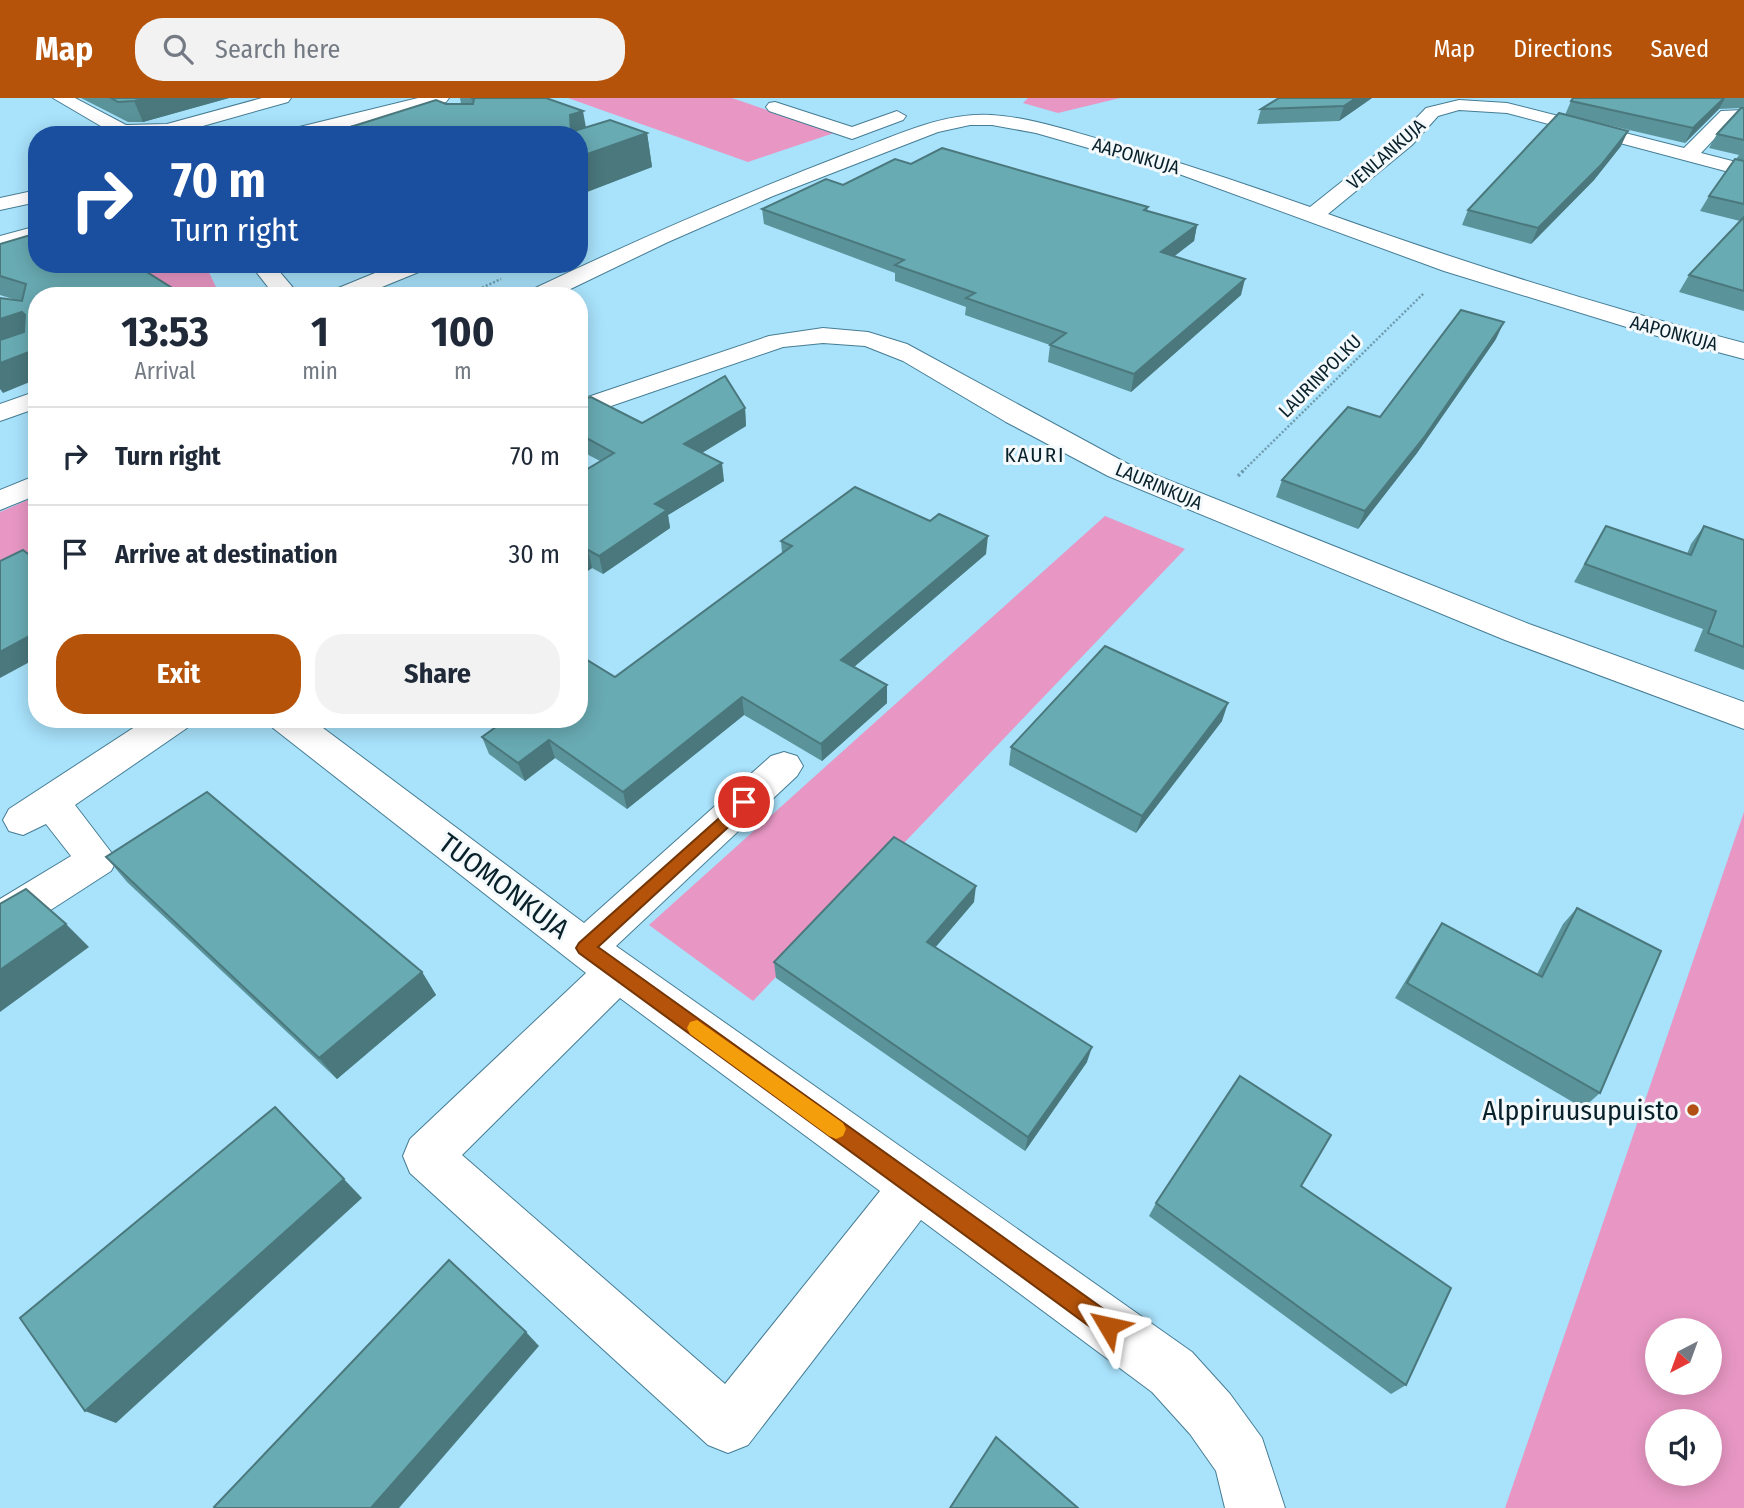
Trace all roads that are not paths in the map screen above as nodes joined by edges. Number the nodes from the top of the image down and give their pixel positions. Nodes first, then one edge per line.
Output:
1 (62, 98) edge
2 (282, 98) edge
3 (440, 98) edge
4 (950, 105) dead end
5 (775, 107) dead end
6 (914, 110) dead end
7 (1744, 115) edge
8 (970, 120) junction
9 (114, 126) edge
10 (192, 126) edge
11 (326, 126) edge
12 (1686, 157) junction
13 (1744, 170) edge
14 (28, 198) edge
15 (0, 204) edge
16 (1312, 216) junction
17 (28, 235) edge
18 (0, 243) edge
19 (588, 272) edge
20 (269, 273) edge
21 (396, 273) edge
22 (586, 273) edge
23 (280, 287) edge
24 (361, 287) edge
25 (556, 287) edge
26 (1744, 351) edge
27 (28, 402) edge
28 (588, 406) edge
29 (0, 413) edge
30 (28, 488) edge
31 (0, 500) edge
32 (1744, 716) edge
33 (160, 728) edge
34 (298, 728) edge
35 (784, 766) dead end
36 (0, 922) edge
37 (601, 960) junction
38 (915, 1187) junction
39 (1255, 1508) edge

1 - 9 street
2 - 10 street
3 - 11 street
4 - 8 street
5 - 6 street
7 - 12 street
8 - 16 street, AAPONKUJA
8 - 19 street, AAPONKUJA
12 - 13 street, VENLANKUJA
12 - 16 street, VENLANKUJA
14 - 15 street
16 - 26 street, AAPONKUJA
17 - 18 street
20 - 23 street
21 - 24 street
22 - 25 street, AAPONKUJA
27 - 29 street
28 - 32 street, LAURINKUJA
30 - 31 street
33 - 36 street
34 - 37 street, TUOMONKUJA
35 - 37 street
37 - 38 street, TUOMONKUJA
37 - 38 street
38 - 39 street, TUOMONKUJA

